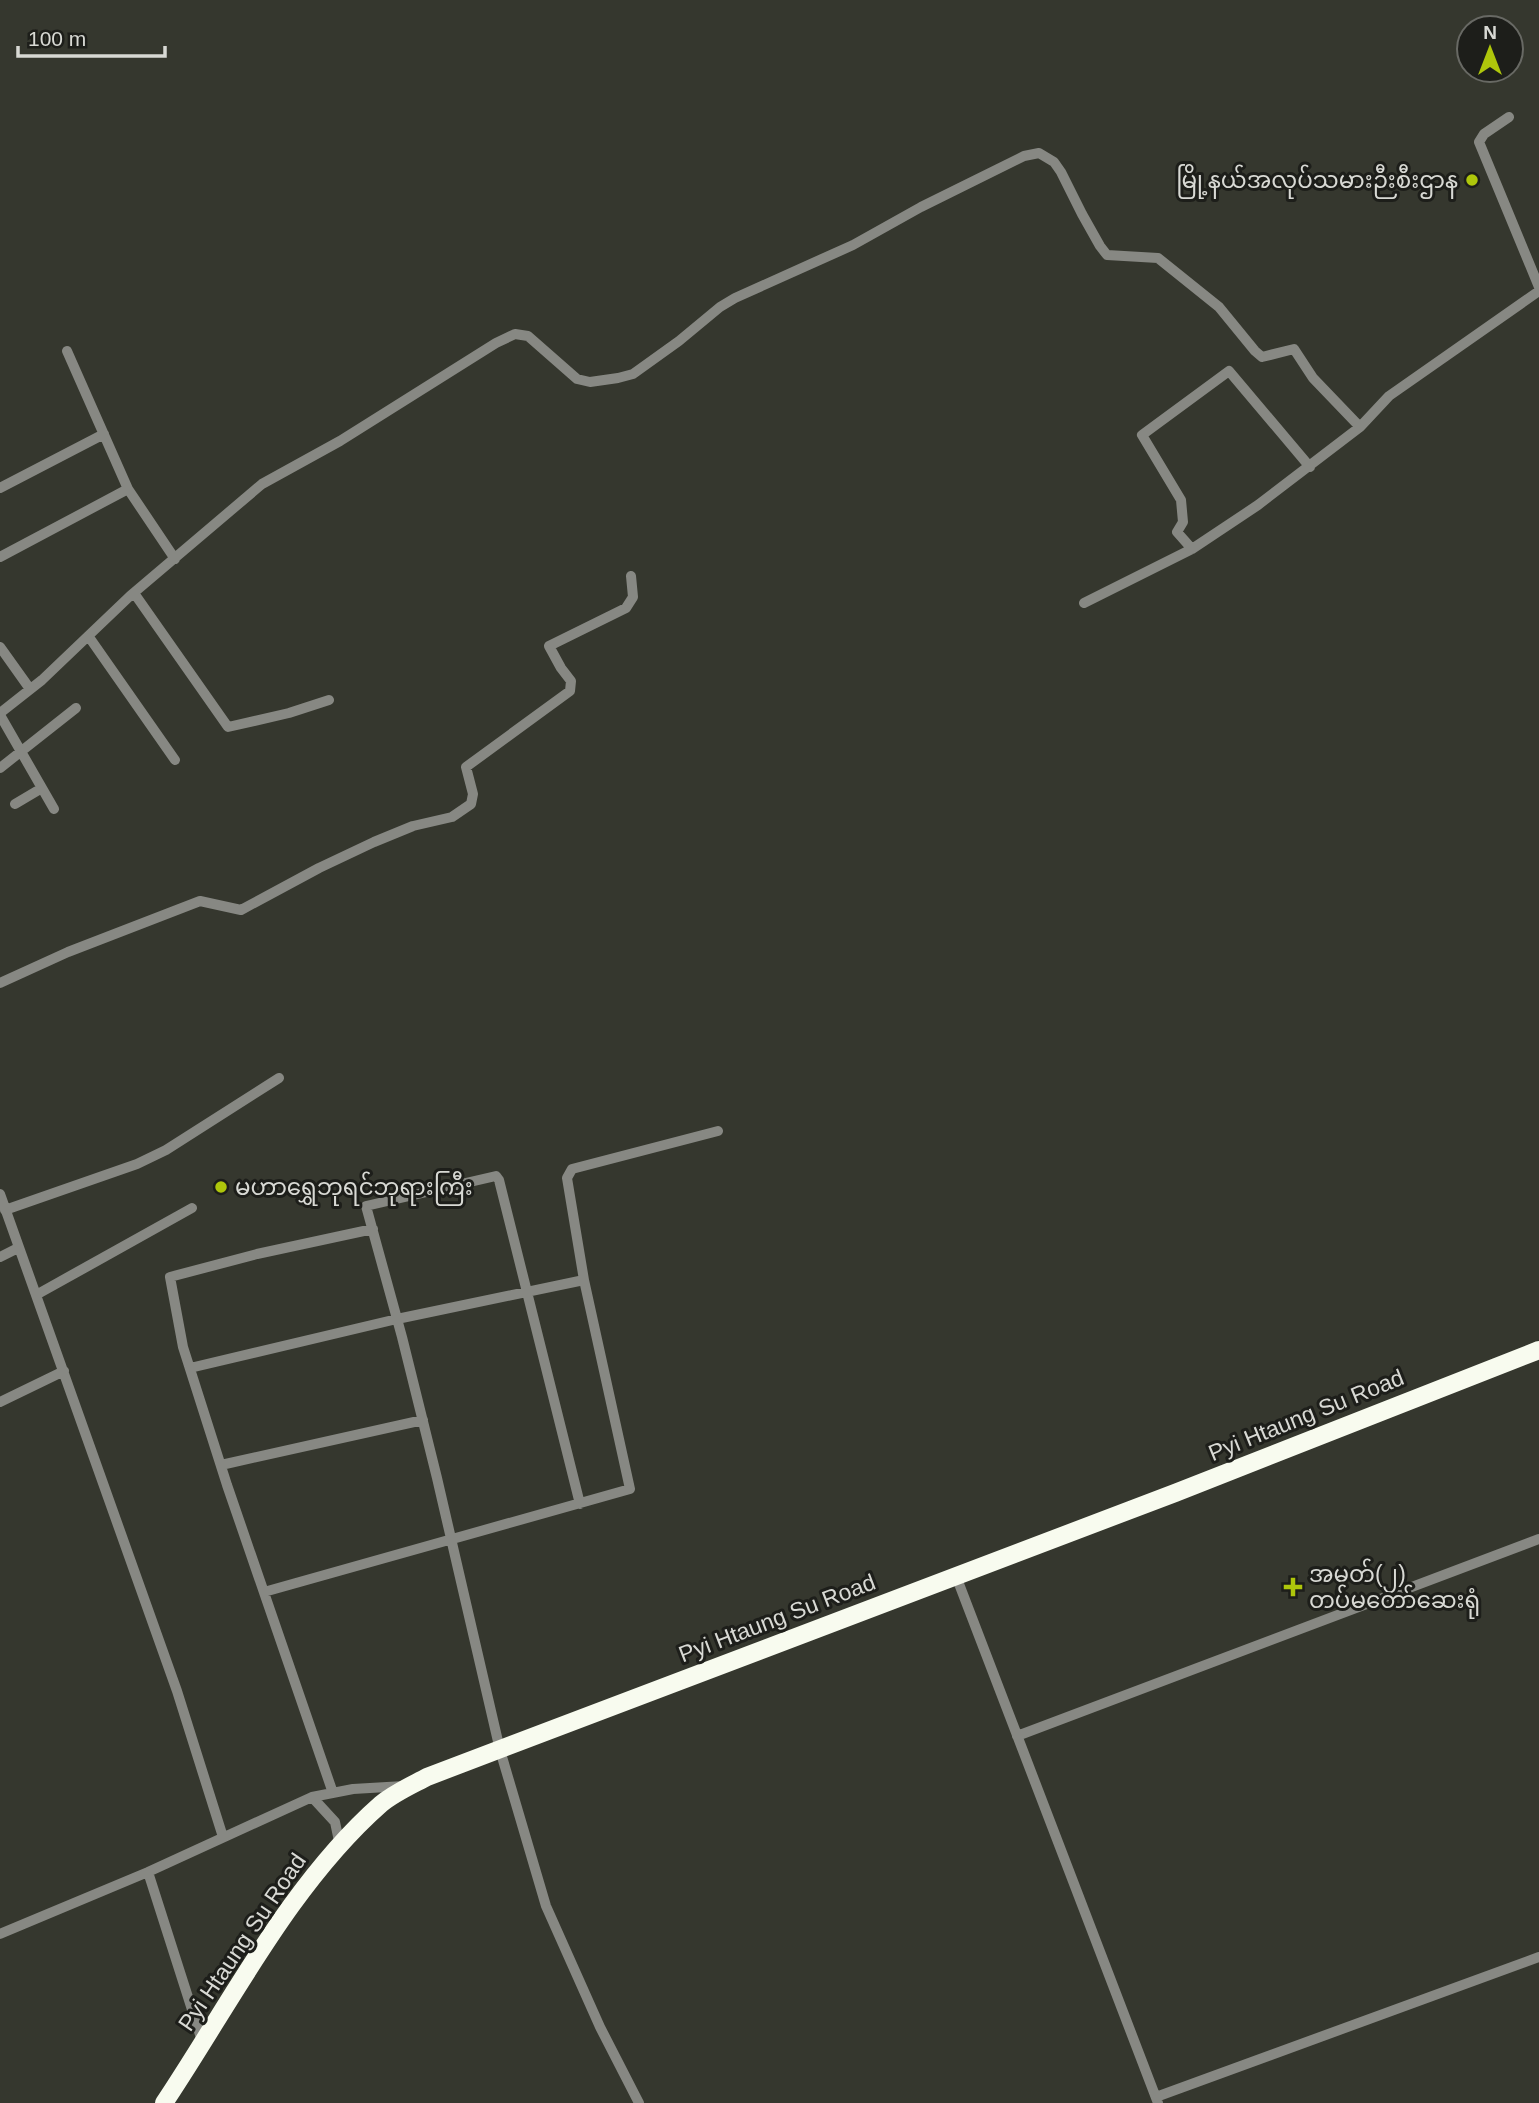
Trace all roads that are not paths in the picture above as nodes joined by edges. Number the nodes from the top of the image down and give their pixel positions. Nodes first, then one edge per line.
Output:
1 (1509, 117) dead end
2 (1539, 289) edge
3 (67, 351) dead end
4 (1360, 427) junction
5 (104, 434) junction
6 (1310, 467) junction
7 (0, 488) edge
8 (128, 489) junction
9 (1192, 549) junction
10 (0, 557) edge
11 (175, 559) junction
12 (631, 576) dead end
13 (134, 593) junction
14 (1084, 603) dead end
15 (89, 637) junction
16 (0, 647) edge
17 (30, 689) junction
18 (329, 700) dead end
19 (76, 708) dead end
20 (0, 714) edge
21 (21, 752) junction
22 (175, 760) dead end
23 (0, 768) edge
24 (42, 788) junction
25 (15, 804) dead end
26 (54, 809) dead end
27 (0, 983) edge
28 (279, 1078) dead end
29 (718, 1131) dead end
30 (0, 1194) edge
31 (192, 1208) dead end
32 (5, 1210) junction
33 (373, 1228) junction
34 (18, 1248) junction
35 (0, 1257) edge
36 (584, 1280) junction
37 (527, 1293) junction
38 (36, 1295) junction
39 (397, 1319) junction
40 (1539, 1350) edge
41 (190, 1368) junction
42 (64, 1371) junction
43 (0, 1402) edge
44 (423, 1420) junction
45 (220, 1465) junction
46 (580, 1504) junction
47 (1539, 1539) edge
48 (451, 1540) junction
49 (956, 1576) junction
50 (264, 1592) junction
51 (1017, 1736) junction
52 (500, 1750) junction
53 (413, 1785) junction
54 (333, 1793) junction
55 (312, 1797) junction
56 (223, 1837) junction
57 (340, 1846) junction
58 (148, 1872) junction
59 (0, 1934) edge
60 (1539, 1957) edge
61 (203, 2044) junction
62 (1157, 2100) edge
63 (164, 2103) edge
64 (639, 2103) edge

1 - 2 street
2 - 4 street
3 - 5 street
4 - 6 street
4 - 11 street
5 - 7 street
5 - 8 street
6 - 9 street
6 - 9 street
8 - 10 street
8 - 11 street
9 - 14 street
11 - 13 street
12 - 27 street
13 - 15 street
13 - 18 street
15 - 17 street
15 - 22 street
16 - 17 street
17 - 20 street
19 - 21 street
20 - 21 street
21 - 23 street
21 - 24 street
24 - 25 street
24 - 26 street
28 - 32 street
29 - 36 street
30 - 32 street
31 - 38 street
32 - 34 street
33 - 37 street
33 - 39 street
33 - 41 street
34 - 35 street
34 - 38 street
36 - 37 street
36 - 46 street
37 - 39 street
37 - 46 street
38 - 42 street
39 - 41 street
39 - 44 street
40 - 49 highway, Pyi Htaung Su Road
41 - 45 street
42 - 43 street
42 - 56 street
44 - 45 street
44 - 48 street
45 - 50 street
46 - 48 street
47 - 51 street
48 - 50 street
48 - 52 street
49 - 51 street
49 - 52 highway, Pyi Htaung Su Road
50 - 54 street
51 - 62 street
52 - 53 highway, Pyi Htaung Su Road
52 - 64 street
53 - 54 street
53 - 57 highway, Pyi Htaung Su Road
54 - 55 street
55 - 56 street
55 - 57 street
56 - 58 street
57 - 61 highway, Pyi Htaung Su Road
58 - 59 street
58 - 61 street
60 - 62 street
61 - 63 highway, Pyi Htaung Su Road

